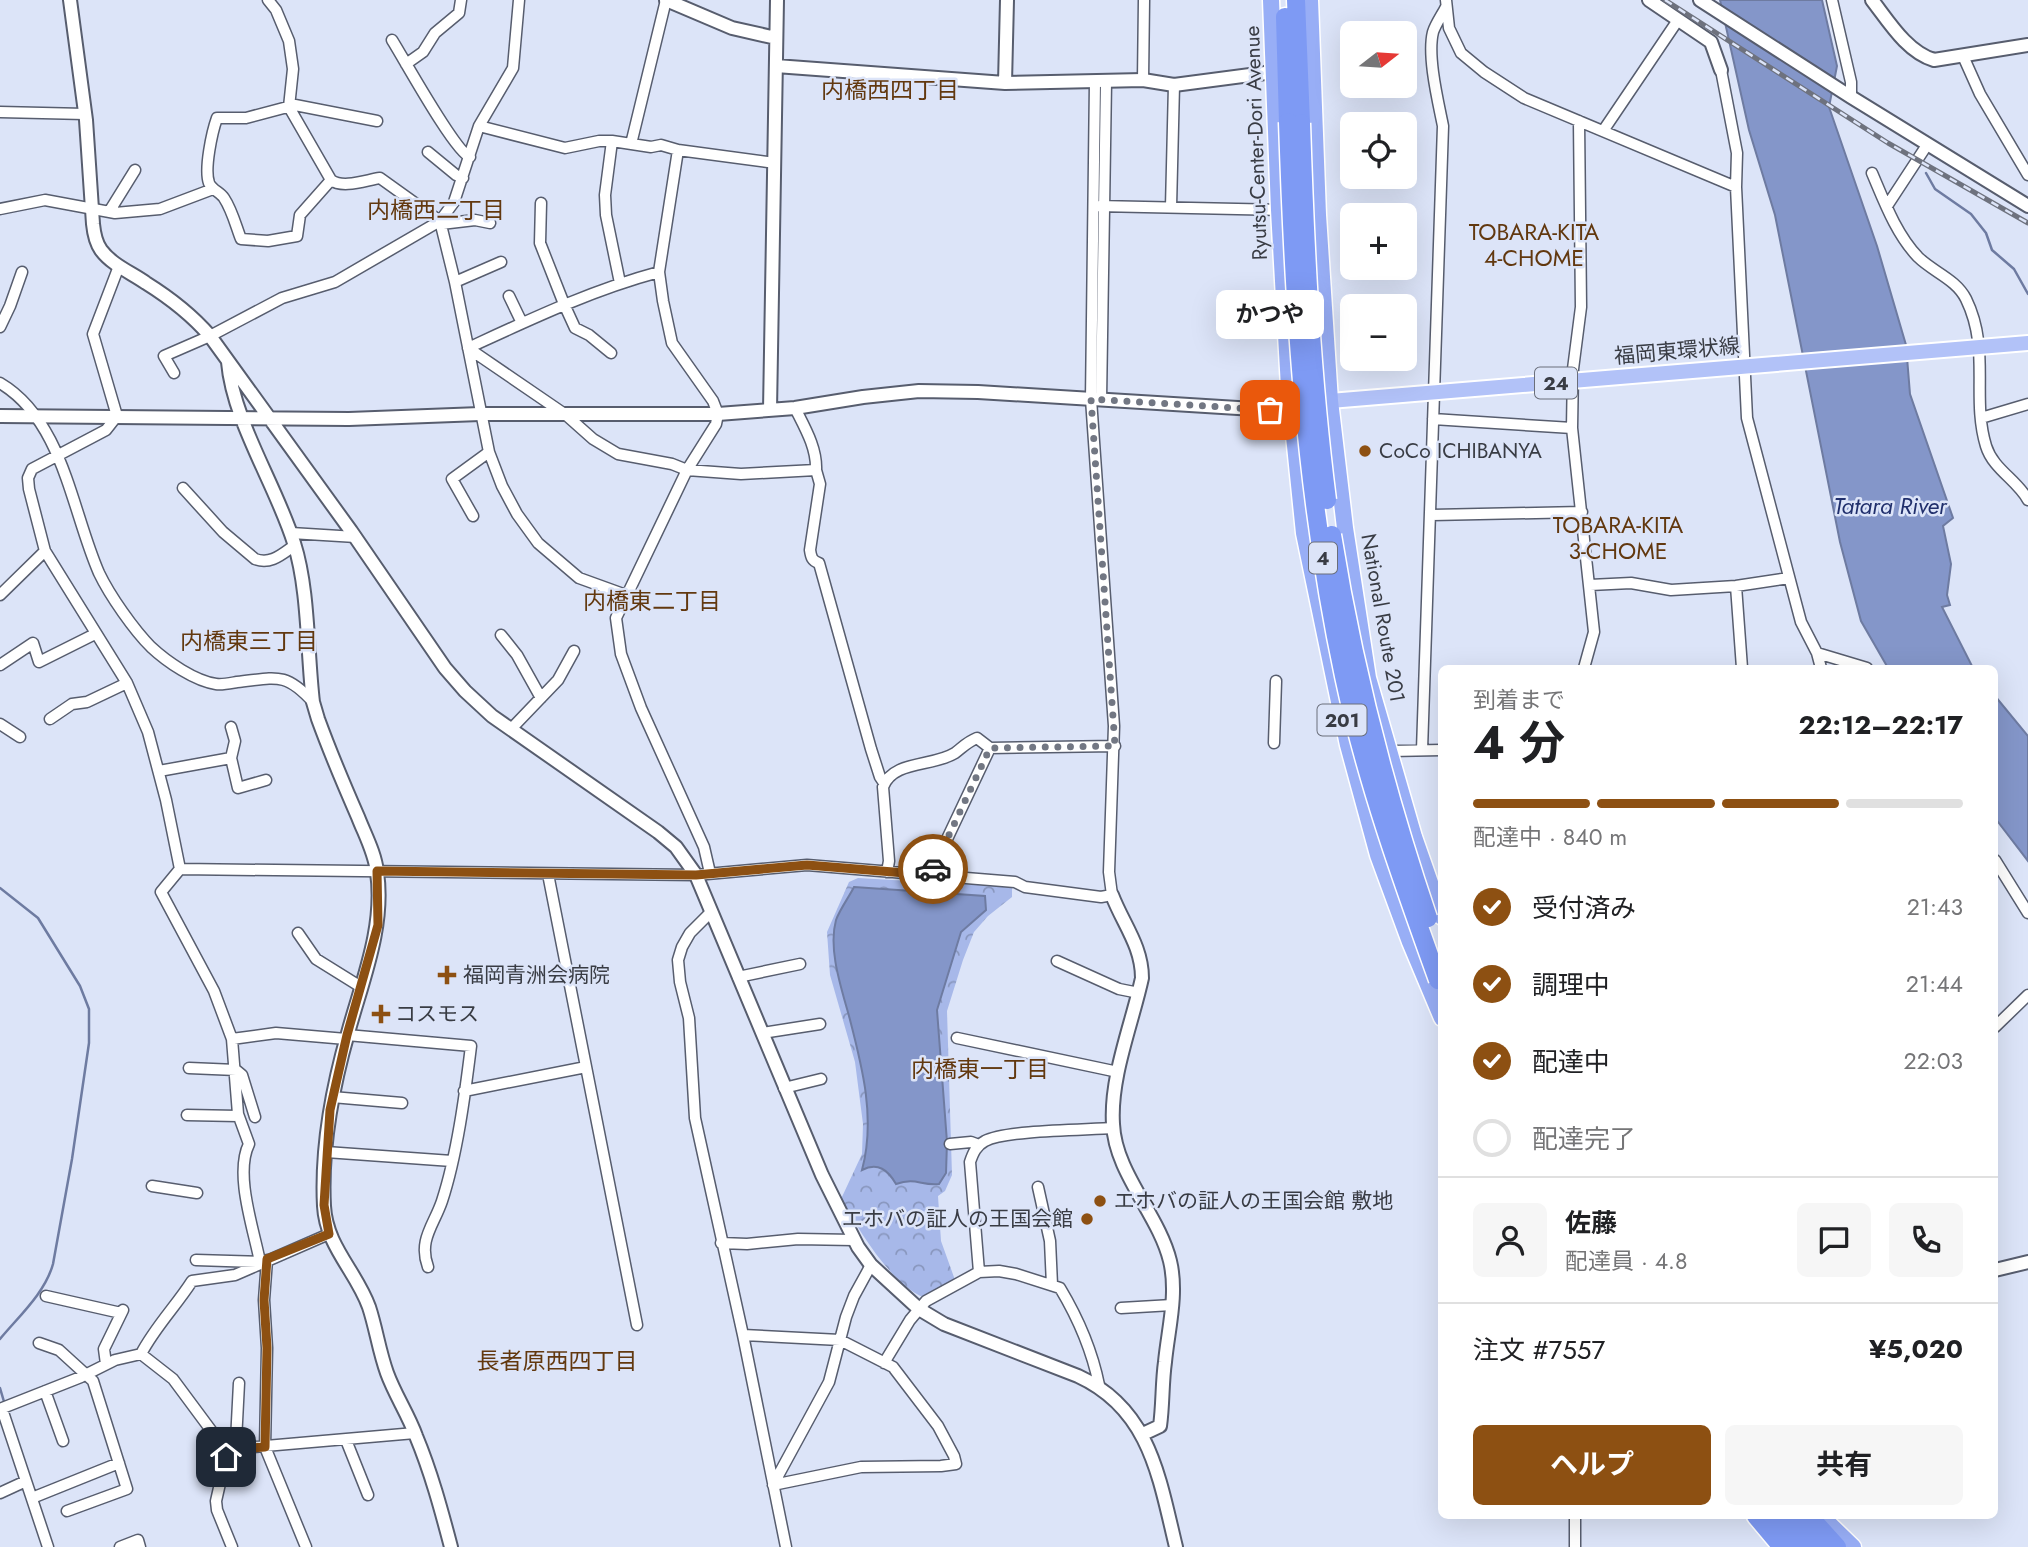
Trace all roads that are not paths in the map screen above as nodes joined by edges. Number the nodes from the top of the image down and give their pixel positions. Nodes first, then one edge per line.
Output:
1 (70, 0) edge
2 (268, 0) edge
3 (461, 0) edge
4 (519, 0) edge
5 (666, 0) edge
6 (777, 0) edge
7 (1007, 0) edge
8 (1144, 0) edge
9 (1271, 0) edge
10 (1284, 0) edge
11 (1296, 0) edge
12 (1310, 0) edge
13 (1649, 0) edge
14 (1700, 0) edge
15 (1832, 0) edge
16 (1872, 0) edge
17 (1446, 4) edge
18 (1678, 20) junction
19 (776, 38) junction
20 (392, 40) dead end
21 (2028, 45) edge
22 (1964, 56) junction
23 (407, 64) junction
24 (776, 66) junction
25 (1721, 69) joint
26 (1273, 72) junction
27 (1143, 80) junction
28 (1101, 82) junction
29 (1005, 83) junction
30 (1174, 85) junction
31 (1847, 95) junction
32 (289, 107) junction
33 (0, 112) edge
34 (85, 114) junction
35 (377, 121) dead end
36 (1579, 121) junction
37 (1295, 123) junction
38 (479, 126) junction
39 (1603, 131) junction
40 (612, 141) junction
41 (631, 144) junction
42 (1927, 145) junction
43 (678, 150) junction
44 (428, 152) dead end
45 (470, 158) junction
46 (775, 163) junction
47 (135, 170) dead end
48 (1872, 173) dead end
49 (2028, 175) edge
50 (463, 178) junction
51 (331, 180) junction
52 (1736, 187) junction
53 (213, 189) junction
54 (541, 203) dead end
55 (1098, 206) junction
56 (1887, 206) junction
57 (2028, 206) edge
58 (1171, 207) junction
59 (0, 209) edge
60 (93, 210) junction
61 (1279, 210) junction
62 (108, 212) junction
63 (440, 223) junction
64 (490, 223) dead end
65 (501, 262) dead end
66 (120, 266) junction
67 (22, 272) dead end
68 (659, 272) junction
69 (455, 282) junction
70 (620, 283) junction
71 (509, 296) dead end
72 (564, 304) junction
73 (522, 323) junction
74 (0, 327) edge
75 (210, 336) junction
76 (2028, 343) edge
77 (1979, 347) junction
78 (468, 348) junction
79 (611, 353) dead end
80 (228, 361) junction
81 (1745, 366) junction
82 (174, 373) dead end
83 (1573, 382) junction
84 (0, 383) edge
85 (1434, 391) junction
86 (1096, 399) junction
87 (1330, 401) junction
88 (2028, 404) edge
89 (795, 408) junction
90 (770, 410) junction
91 (1291, 410) junction
92 (481, 414) junction
93 (718, 414) junction
94 (566, 415) junction
95 (0, 416) edge
96 (117, 416) junction
97 (36, 417) junction
98 (1981, 418) junction
99 (243, 419) junction
100 (269, 419) junction
101 (1433, 419) junction
102 (1572, 428) junction
103 (489, 452) junction
104 (57, 454) junction
105 (687, 470) junction
106 (816, 470) junction
107 (183, 488) dead end
108 (2028, 500) edge
109 (1582, 512) junction
110 (1432, 515) junction
111 (473, 516) dead end
112 (356, 537) junction
113 (293, 539) junction
114 (44, 551) junction
115 (1789, 578) junction
116 (1590, 585) junction
117 (1736, 586) junction
118 (0, 595) edge
119 (626, 595) junction
120 (95, 634) junction
121 (501, 635) dead end
122 (574, 651) dead end
123 (1817, 653) junction
124 (0, 665) edge
125 (1585, 665) edge
126 (1742, 665) edge
127 (1820, 665) edge
128 (1857, 665) edge
129 (1276, 681) dead end
130 (127, 682) junction
131 (541, 698) junction
132 (313, 702) junction
133 (50, 719) dead end
134 (0, 724) edge
135 (231, 727) dead end
136 (511, 729) junction
137 (20, 737) dead end
138 (1274, 743) dead end
139 (1115, 746) junction
140 (990, 748) junction
141 (1422, 750) junction
142 (1438, 750) edge
143 (1390, 751) junction
144 (231, 758) junction
145 (159, 771) junction
146 (266, 780) dead end
147 (884, 783) junction
148 (1998, 865) edge
149 (180, 869) junction
150 (377, 871) junction
151 (710, 873) junction
152 (887, 873) junction
153 (548, 874) junction
154 (696, 875) junction
155 (930, 875) junction
156 (1112, 895) junction
157 (1438, 906) edge
158 (710, 913) junction
159 (2028, 913) edge
160 (298, 933) dead end
161 (1438, 945) edge
162 (1057, 961) dead end
163 (800, 964) dead end
164 (738, 978) junction
165 (1438, 978) edge
166 (361, 987) junction
167 (1139, 993) junction
168 (2028, 995) edge
169 (1438, 1008) edge
170 (820, 1024) dead end
171 (1998, 1024) edge
172 (762, 1033) junction
173 (347, 1037) junction
174 (957, 1038) dead end
175 (232, 1039) junction
176 (586, 1067) junction
177 (189, 1068) dead end
178 (236, 1070) junction
179 (1118, 1072) junction
180 (821, 1079) dead end
181 (784, 1088) junction
182 (464, 1091) junction
183 (332, 1097) junction
184 (402, 1103) dead end
185 (187, 1115) dead end
186 (238, 1116) junction
187 (255, 1117) dead end
188 (1112, 1128) junction
189 (950, 1144) dead end
190 (979, 1145) junction
191 (326, 1152) junction
192 (452, 1161) junction
193 (152, 1186) dead end
194 (1038, 1187) dead end
195 (197, 1193) dead end
196 (329, 1234) junction
197 (854, 1240) junction
198 (721, 1243) junction
199 (196, 1260) dead end
200 (264, 1261) junction
201 (2028, 1262) edge
202 (871, 1265) junction
203 (428, 1266) dead end
204 (1998, 1269) edge
205 (979, 1272) junction
206 (1052, 1285) junction
207 (46, 1296) dead end
208 (1172, 1305) junction
209 (1121, 1308) dead end
210 (919, 1309) junction
211 (637, 1325) dead end
212 (743, 1335) junction
213 (840, 1340) junction
214 (38, 1343) dead end
215 (141, 1354) junction
216 (884, 1363) junction
217 (106, 1364) junction
218 (88, 1374) junction
219 (239, 1383) dead end
220 (1099, 1385) junction
221 (45, 1391) junction
222 (1, 1409) edge
223 (415, 1433) junction
224 (1143, 1434) junction
225 (346, 1440) junction
226 (63, 1441) dead end
227 (265, 1447) junction
228 (231, 1449) junction
229 (119, 1464) junction
230 (26, 1481) junction
231 (774, 1485) junction
232 (0, 1493) edge
233 (368, 1495) dead end
234 (32, 1498) junction
235 (66, 1511) dead end
236 (1575, 1519) edge
237 (1759, 1519) edge
238 (1769, 1519) edge
239 (1778, 1519) edge
240 (1794, 1519) edge
241 (1812, 1519) edge
242 (1827, 1519) edge
243 (1827, 1519) edge
244 (48, 1547) edge
245 (120, 1547) edge
246 (140, 1547) edge
247 (232, 1547) edge
248 (306, 1547) edge
249 (451, 1547) edge
250 (786, 1547) edge
251 (1175, 1547) edge
252 (1575, 1547) edge
253 (1782, 1547) edge
254 (1792, 1547) edge
255 (1803, 1547) edge
256 (1821, 1547) edge
257 (1837, 1547) edge
258 (1853, 1547) edge
259 (1858, 1547) edge

1 - 34 street
2 - 32 street
3 - 23 street
4 - 38 street
5 - 19 street
5 - 41 street
6 - 19 street
7 - 29 street
8 - 27 street
9 - 26 highway, Ryutsu-Center-Dori Avenue / 201
10 - 37 highway, 4
11 - 37 highway, 4
12 - 87 highway, 201
13 - 18 street
14 - 31 street
15 - 31 street
16 - 22 street
17 - 36 street
17 - 85 street
18 - 25 street
18 - 39 street
19 - 24 street
20 - 23 street
21 - 22 street
22 - 49 street
23 - 45 street
24 - 29 street
24 - 46 street
25 - 52 street
26 - 30 street
26 - 61 highway, Ryutsu-Center-Dori Avenue / 201
27 - 28 street
27 - 30 street
28 - 29 street
28 - 55 street
30 - 58 street
31 - 42 street
32 - 35 street
32 - 51 street
32 - 53 street
33 - 34 street
34 - 60 street
36 - 39 street
36 - 83 street
37 - 161 highway, 4, bridge
37 - 165 highway, 4, bridge
38 - 40 street
38 - 45 street
39 - 52 street
40 - 41 street
40 - 70 street
41 - 43 street
42 - 56 street
42 - 57 street
43 - 46 street
43 - 68 street
44 - 50 street
45 - 50 street
46 - 90 street
47 - 62 street
48 - 56 street
50 - 63 street
51 - 53 street
51 - 63 street
52 - 81 street
53 - 62 street
54 - 72 street
55 - 58 street
55 - 86 street
56 - 77 street
58 - 61 street
59 - 60 street
60 - 62 street
60 - 66 street
61 - 91 highway, Ryutsu-Center-Dori Avenue / 201
63 - 64 street
63 - 69 street
63 - 75 street
65 - 69 street
66 - 75 street
66 - 96 street
67 - 74 street
68 - 70 street
68 - 93 street
69 - 78 street
70 - 72 street
71 - 73 street
72 - 73 street
72 - 79 street
73 - 78 street
75 - 80 street
75 - 82 street
76 - 77 main road, 福岡東環状線 / 24
77 - 81 main road, 福岡東環状線 / 24
77 - 98 street
78 - 92 street
78 - 94 street
80 - 99 street
80 - 100 street
81 - 83 main road, 福岡東環状線 / 24
81 - 115 street
83 - 85 main road, 福岡東環状線 / 24
83 - 102 street
84 - 97 street
85 - 87 main road, 福岡東環状線 / 24
85 - 101 street
86 - 89 street
86 - 91 street
86 - 139 street
87 - 91 street
87 - 143 highway, National Route 201 / 201
88 - 98 street
89 - 90 street
89 - 106 street
90 - 93 street
91 - 169 highway, 201
92 - 94 street
92 - 100 street
92 - 103 street
93 - 94 street
93 - 105 street
94 - 105 street
95 - 97 street
96 - 97 street
96 - 99 street
96 - 104 street
97 - 104 street
98 - 108 street
99 - 100 street
99 - 113 street
100 - 112 street
101 - 102 street
101 - 110 street
102 - 109 street
103 - 111 street
103 - 119 street
104 - 114 street
104 - 132 street
105 - 106 street
105 - 119 street
106 - 147 street
107 - 113 street
109 - 110 street
109 - 116 street
110 - 141 street
112 - 113 street
112 - 136 street
113 - 132 street
114 - 118 street
114 - 120 street
115 - 117 street
115 - 123 street
116 - 117 street
116 - 125 street
117 - 126 street
119 - 151 street
120 - 124 street
120 - 130 street
121 - 131 street
122 - 131 street
123 - 127 street
123 - 128 street
129 - 138 street
130 - 133 street
130 - 145 street
131 - 136 street
132 - 150 street
134 - 137 street
135 - 144 street
136 - 154 street
139 - 140 street
139 - 156 street
140 - 147 street
140 - 155 street
141 - 142 street
141 - 143 street
143 - 157 highway, National Route 201 / 201
144 - 145 street
144 - 146 street
145 - 149 street
147 - 152 street
148 - 159 street
149 - 150 street
149 - 175 street
150 - 153 street
150 - 166 street
151 - 152 street
151 - 154 street
152 - 155 street
153 - 154 street
153 - 176 street
154 - 158 street
155 - 156 street
156 - 167 street
158 - 164 street
158 - 198 street
160 - 166 street
162 - 167 street
163 - 164 street
164 - 172 street
166 - 173 street
167 - 179 street
168 - 171 street
170 - 172 street
172 - 181 street
173 - 175 street
173 - 182 street
173 - 183 street
174 - 179 street
175 - 178 street
176 - 182 street
176 - 211 street
177 - 178 street
178 - 186 street
178 - 187 street
179 - 188 street
180 - 181 street
181 - 197 street
182 - 192 street
183 - 184 street
183 - 191 street
185 - 186 street
186 - 200 street
188 - 190 street
188 - 208 street
189 - 190 street
190 - 205 street
191 - 192 street
191 - 196 street
192 - 203 street
193 - 195 street
194 - 206 street
196 - 200 street
196 - 223 street
197 - 198 street
197 - 202 street
198 - 212 street
199 - 200 street
200 - 215 street
200 - 227 street
201 - 204 street
202 - 210 street
202 - 213 street
205 - 206 street
205 - 210 street
206 - 220 street
207 - 217 street
208 - 209 street
208 - 224 street
210 - 216 street
210 - 220 street
212 - 213 street
212 - 231 street
213 - 216 street
213 - 231 street
214 - 218 street
215 - 217 street
215 - 228 street
216 - 231 street
217 - 218 street
218 - 221 street
218 - 229 street
219 - 228 street
220 - 224 street
221 - 222 street
221 - 226 street
222 - 230 street
223 - 225 street
223 - 249 street
224 - 251 street
225 - 227 street
225 - 233 street
227 - 228 street
227 - 248 street
228 - 247 street
229 - 234 street
229 - 235 street
230 - 232 street
230 - 234 street
231 - 250 street
234 - 244 street
236 - 252 street
237 - 253 highway
238 - 254 highway
239 - 255 highway
240 - 256 highway
241 - 257 highway
242 - 258 highway
243 - 259 street
245 - 246 street

